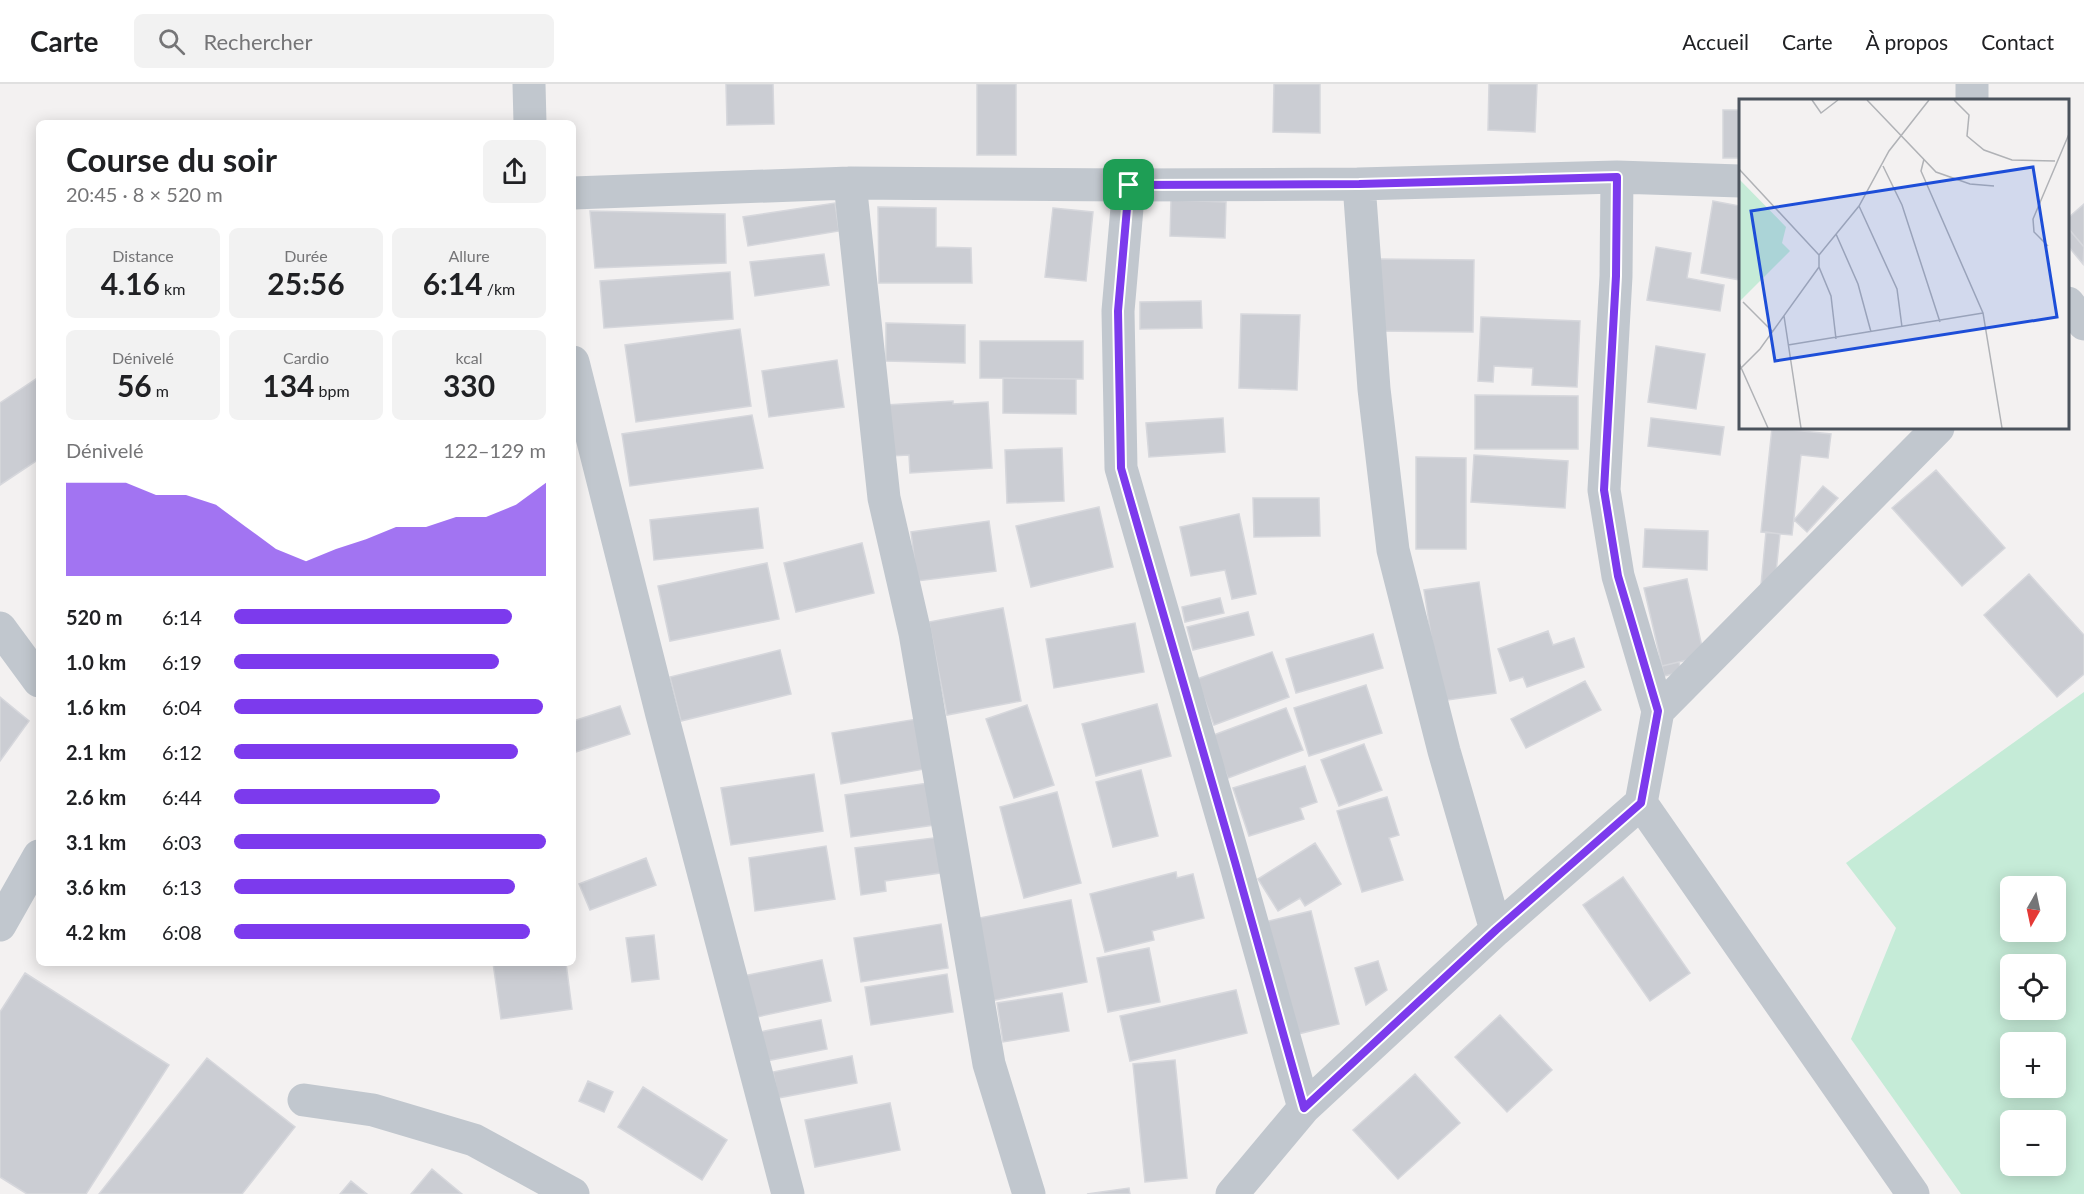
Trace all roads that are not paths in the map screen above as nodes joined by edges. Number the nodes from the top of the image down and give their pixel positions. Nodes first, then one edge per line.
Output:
1 (529, 84) edge
2 (530, 120) edge
3 (1617, 177) junction
4 (1739, 181) edge
5 (849, 183) junction
6 (1359, 184) junction
7 (1129, 185) junction
8 (576, 193) edge
9 (2084, 286) edge
10 (2069, 300) edge
11 (2069, 305) edge
12 (2084, 324) edge
13 (576, 374) edge
14 (1937, 429) edge
15 (0, 628) edge
16 (36, 677) edge
17 (1658, 711) junction
18 (1641, 803) junction
19 (36, 861) edge
20 (0, 925) edge
21 (1496, 930) junction
22 (304, 1101) dead end
23 (1304, 1108) junction
24 (573, 1194) edge
25 (788, 1194) edge
26 (1029, 1194) edge
27 (1232, 1194) edge
28 (1913, 1194) edge

1 - 2 street
3 - 4 street
3 - 6 street
3 - 17 street
5 - 7 street
5 - 8 street
5 - 26 street
6 - 7 street
6 - 21 street
7 - 23 street
9 - 10 street
11 - 12 street
13 - 25 street
14 - 17 street
15 - 16 street
17 - 18 street
18 - 21 street
18 - 28 street
19 - 20 street
21 - 23 street
22 - 24 street
23 - 27 street

